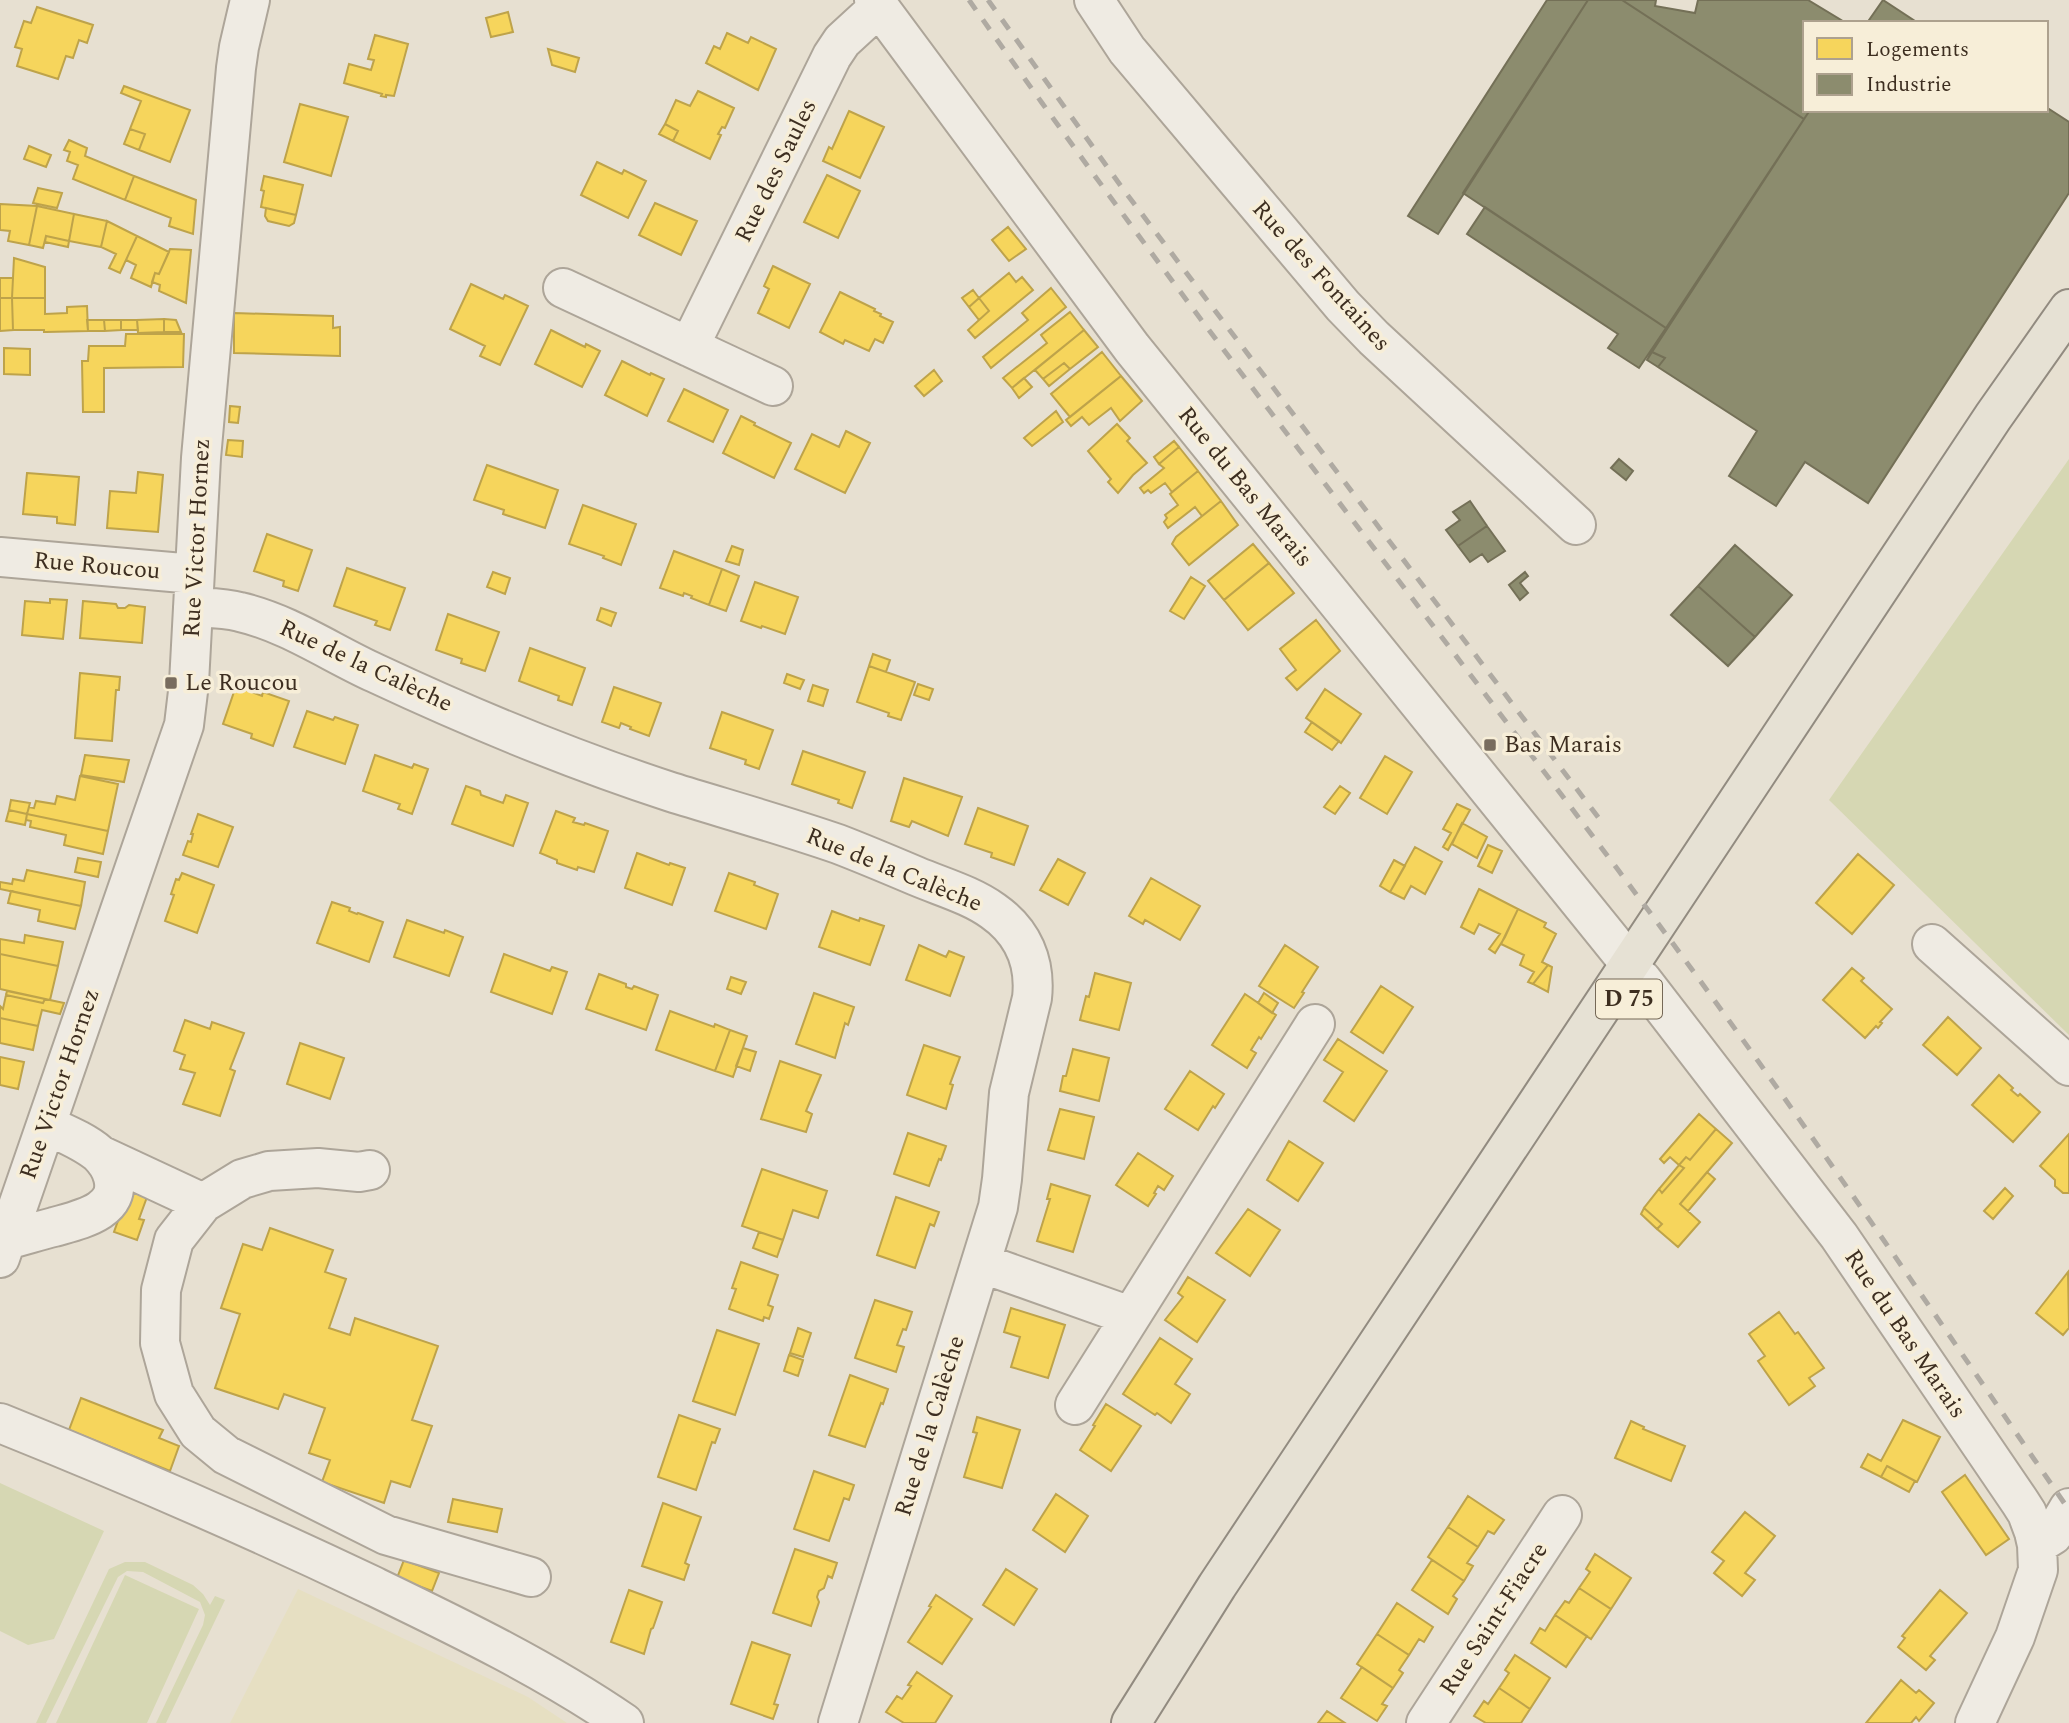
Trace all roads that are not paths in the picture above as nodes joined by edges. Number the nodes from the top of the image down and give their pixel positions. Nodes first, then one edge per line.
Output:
1 (250, 0) edge
2 (1094, 0) edge
3 (876, 4) edge
4 (563, 288) dead end
5 (2069, 309) edge
6 (2069, 346) edge
7 (689, 347) junction
8 (773, 386) dead end
9 (1576, 525) dead end
10 (0, 557) edge
11 (194, 591) junction
12 (1932, 944) dead end
13 (1636, 972) junction
14 (1315, 1024) dead end
15 (2069, 1066) edge
16 (46, 1125) junction
17 (100, 1155) junction
18 (370, 1170) dead end
19 (203, 1203) junction
20 (3, 1249) edge
21 (981, 1263) junction
22 (1130, 1316) junction
23 (1075, 1405) dead end
24 (0, 1423) edge
25 (2069, 1508) edge
26 (1562, 1515) dead end
27 (2037, 1545) junction
28 (531, 1577) dead end
29 (624, 1723) edge
30 (838, 1723) edge
31 (1131, 1723) edge
32 (1154, 1723) edge
33 (1426, 1723) edge
34 (1975, 1723) edge

1 - 11 street, Rue Victor Hornez
2 - 9 street, Rue des Fontaines
3 - 7 street, Rue des Saules
3 - 13 street, Rue du Bas Marais
4 - 7 street
5 - 13 main road, D 75
6 - 13 main road, D 75
7 - 8 street
10 - 11 street, Rue Roucou
11 - 16 street, Rue Victor Hornez
11 - 21 street, Rue de la Calèche
12 - 15 street
13 - 27 street, Rue du Bas Marais
13 - 31 main road, D 75
13 - 32 main road, D 75
14 - 22 street
16 - 17 street
16 - 20 street, Rue Victor Hornez
17 - 19 street
17 - 20 street
18 - 19 street
19 - 28 street
21 - 22 street
21 - 30 street, Rue de la Calèche
22 - 23 street
24 - 29 street
25 - 27 street
26 - 33 street, Rue Saint-Fiacre
27 - 34 street, Rue du Bas Marais

